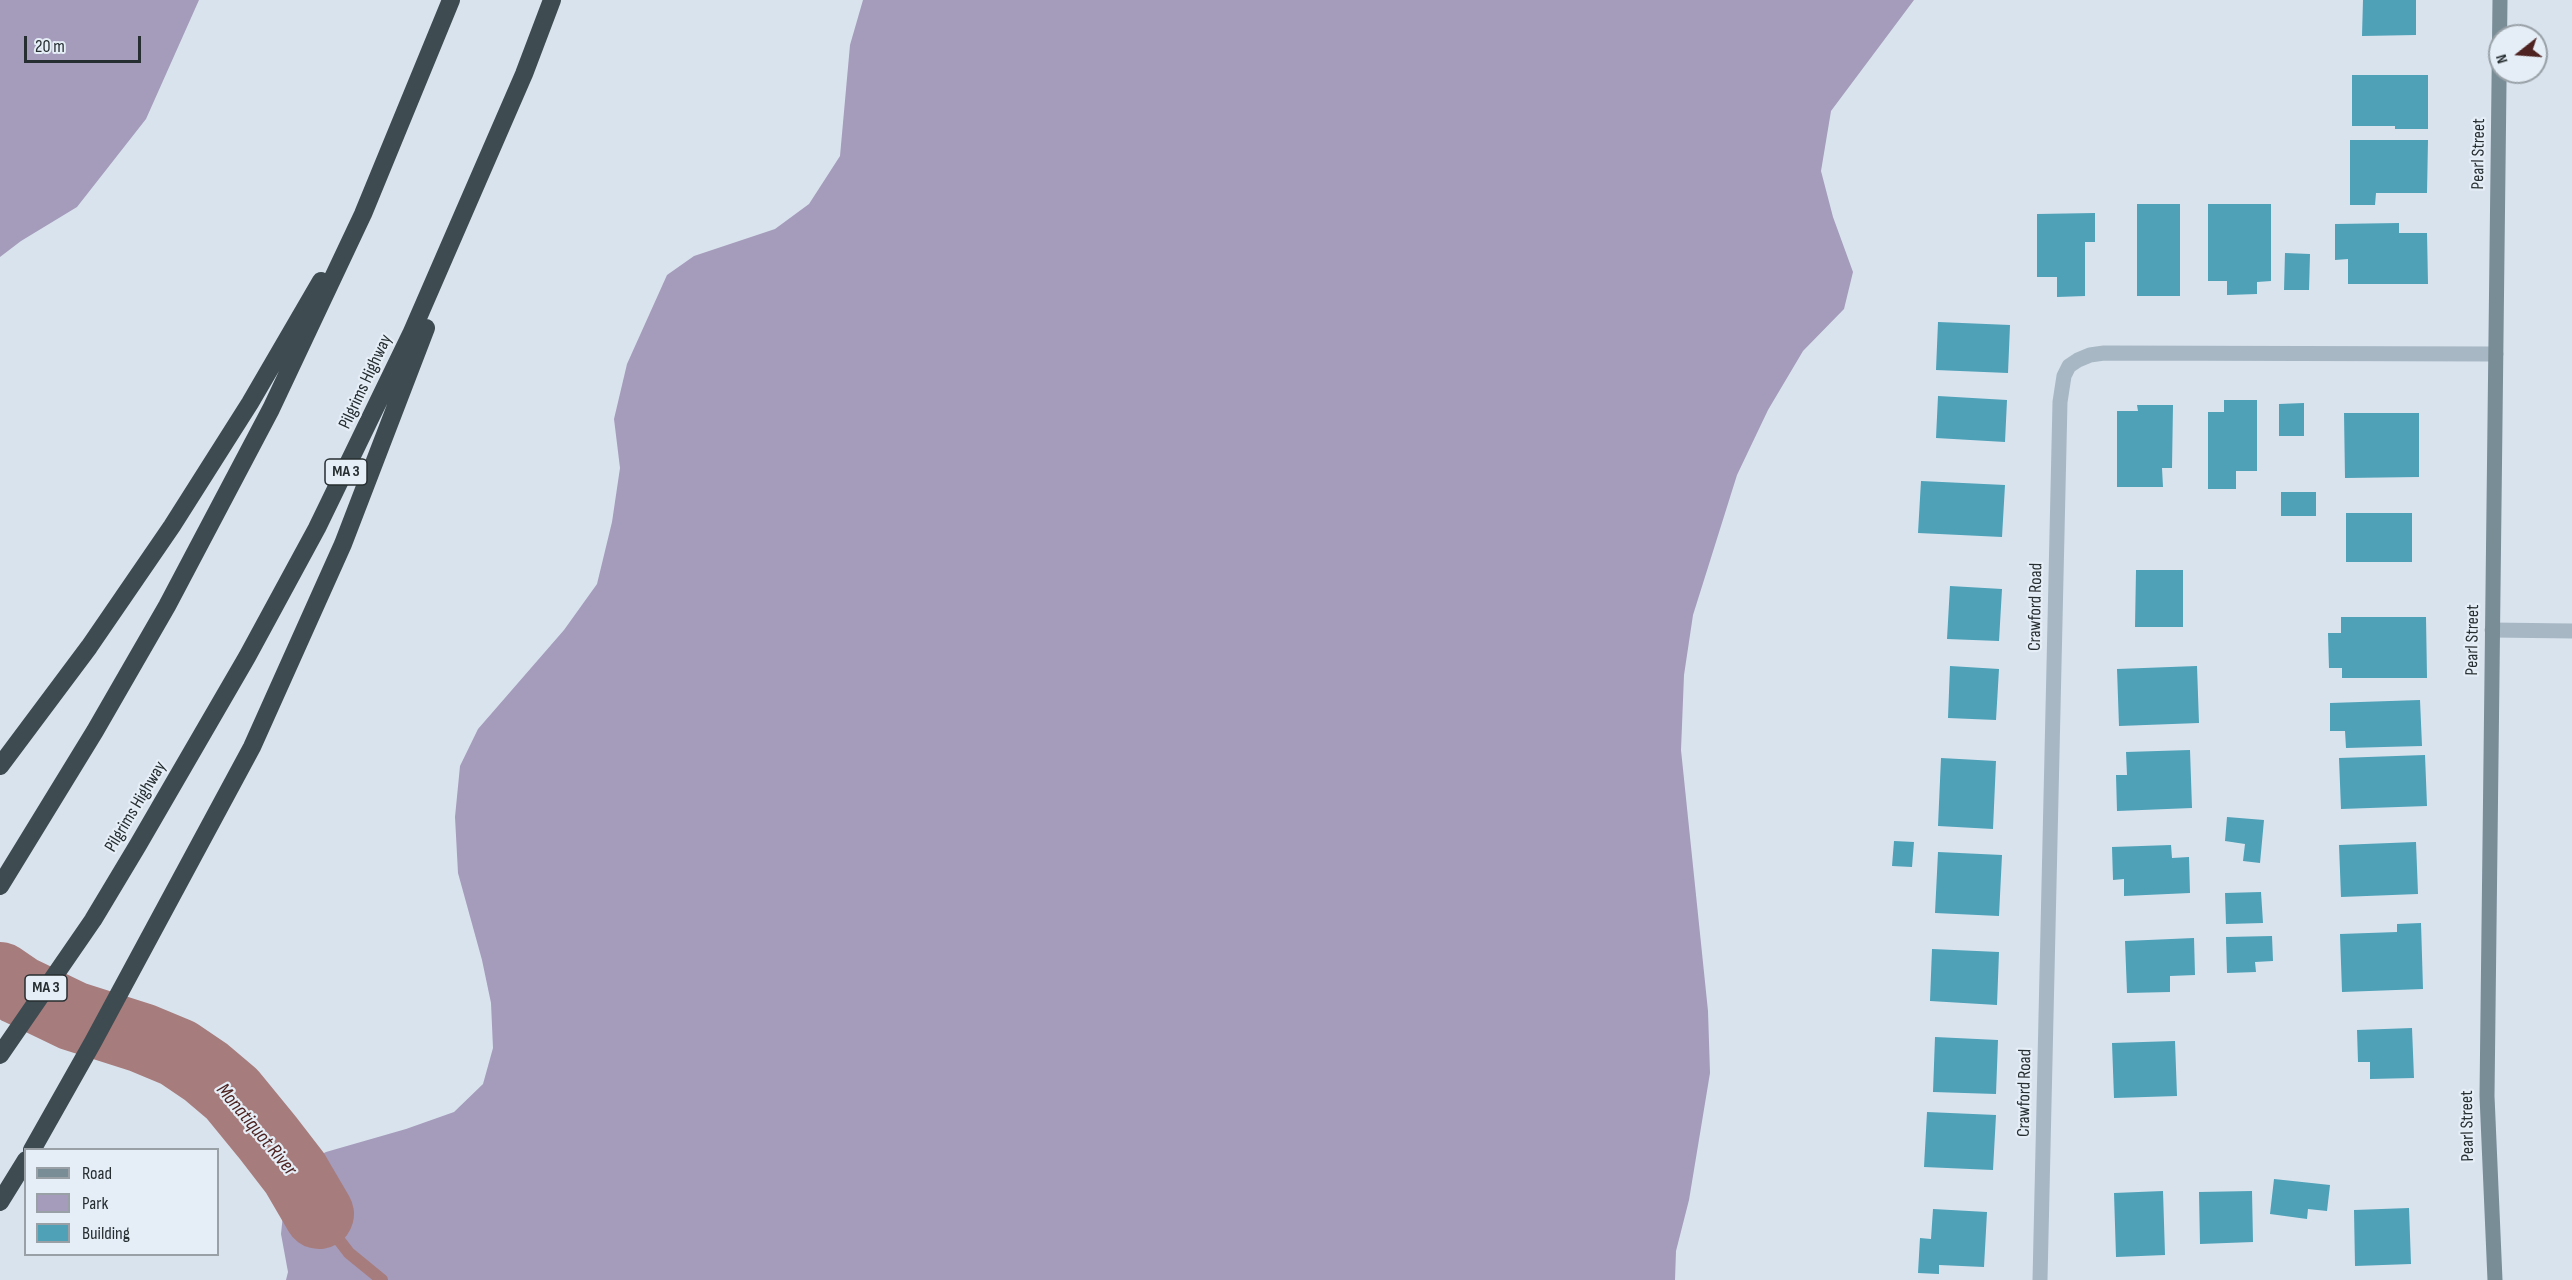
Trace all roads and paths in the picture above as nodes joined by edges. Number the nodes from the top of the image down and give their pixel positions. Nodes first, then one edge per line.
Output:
1 (452, 0) edge
2 (552, 0) edge
3 (2500, 0) edge
4 (497, 137) junction
5 (390, 149) junction
6 (2496, 354) junction
7 (2492, 630) junction
8 (2572, 631) edge
9 (0, 766) edge
10 (5, 879) edge
11 (0, 1055) edge
12 (33, 1148) edge
13 (24, 1163) edge
14 (0, 1202) edge
15 (2040, 1280) edge
16 (2495, 1280) edge

1 - 5 highway
2 - 4 highway, Pilgrims Highway / MA 3
3 - 6 main road, Pearl Street
4 - 11 highway, Pilgrims Highway / MA 3
4 - 12 highway
5 - 9 highway
5 - 10 highway
6 - 7 main road, Pearl Street
6 - 15 street, Crawford Road
7 - 8 street
7 - 16 main road, Pearl Street
13 - 14 highway

